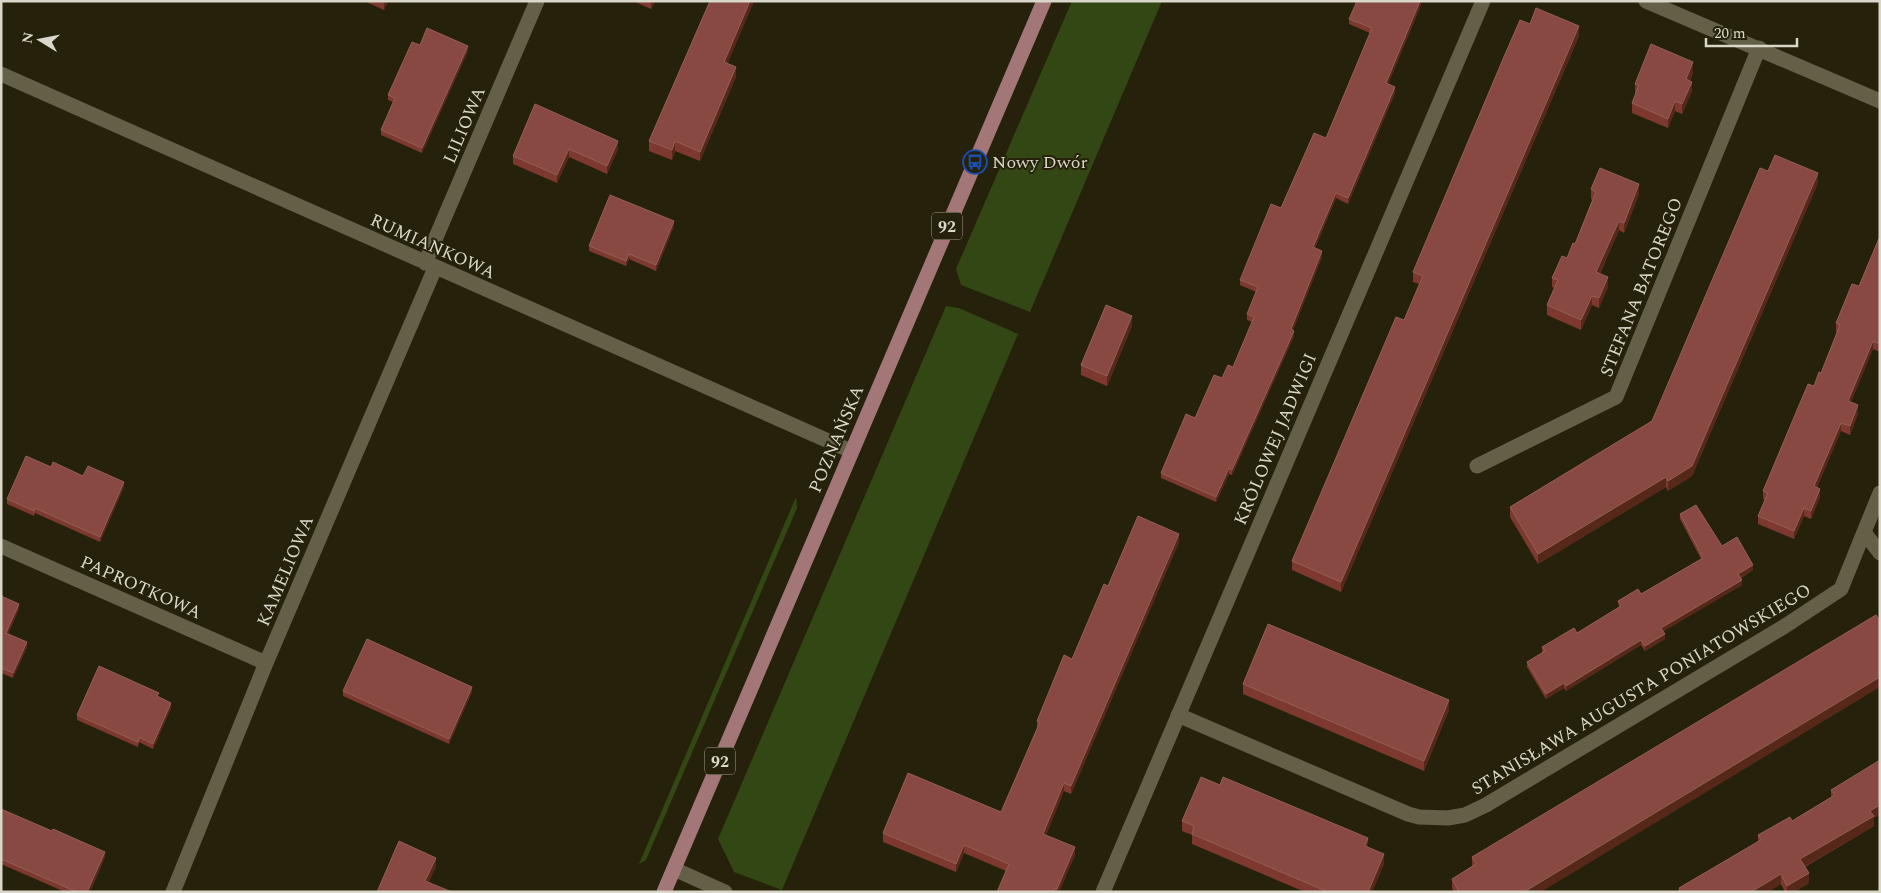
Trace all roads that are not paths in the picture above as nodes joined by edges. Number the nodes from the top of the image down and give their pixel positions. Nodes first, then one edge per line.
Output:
1 (537, 1) edge
2 (1044, 1) edge
3 (1483, 1) edge
4 (1646, 1) edge
5 (1759, 48) junction
6 (1, 74) edge
7 (1880, 101) edge
8 (430, 265) junction
9 (851, 451) junction
10 (1477, 466) dead end
11 (1880, 493) edge
12 (1864, 532) junction
13 (1, 546) edge
14 (1880, 553) edge
15 (266, 663) junction
16 (1178, 715) junction
17 (674, 869) junction
18 (173, 892) edge
19 (664, 892) edge
20 (725, 892) edge
21 (1103, 892) edge

1 - 8 street, LILIOWA
2 - 9 main road, POZNAŃSKA / 92
3 - 16 street, KRÓLOWEJ JADWIGI
4 - 5 street
5 - 7 street
5 - 10 street, STEFANA BATOREGO
6 - 8 street, RUMIANKOWA
8 - 9 street, RUMIANKOWA
8 - 15 street, KAMELIOWA
9 - 17 main road, POZNAŃSKA / 92
11 - 12 street, STANISŁAWA AUGUSTA PONIATOWSKIEGO
12 - 14 street
12 - 16 street, STANISŁAWA AUGUSTA PONIATOWSKIEGO
13 - 15 street, PAPROTKOWA
15 - 18 street, KAMELIOWA
16 - 21 street, KRÓLOWEJ JADWIGI
17 - 19 main road, POZNAŃSKA / 92
17 - 20 street

